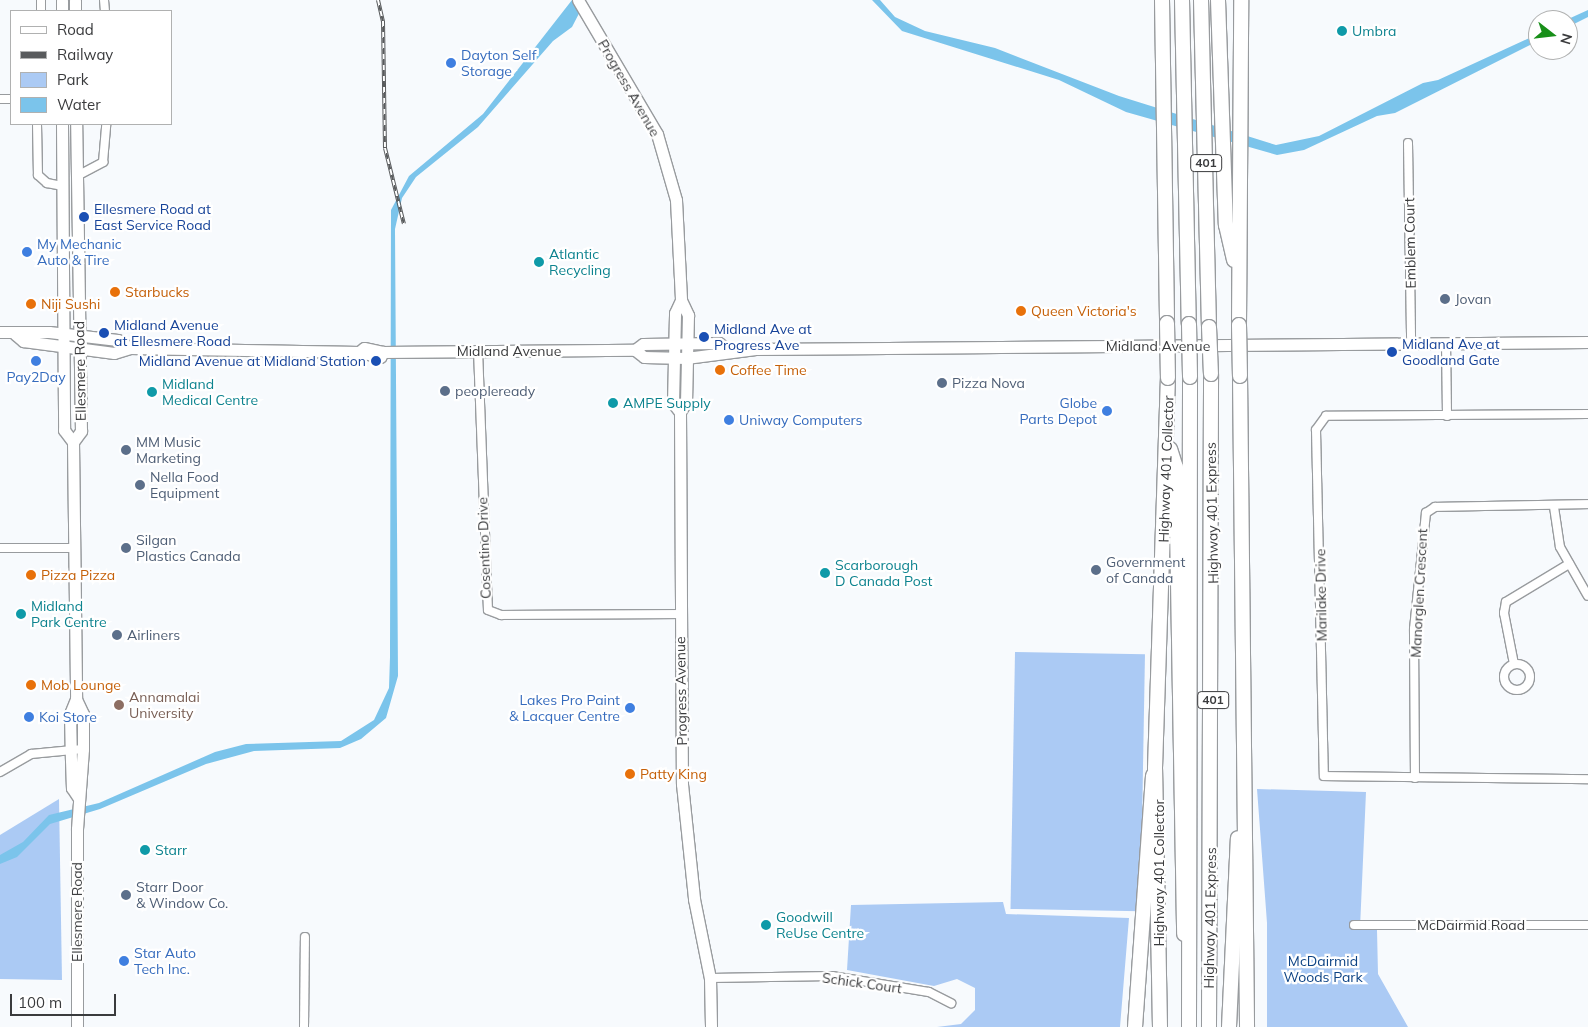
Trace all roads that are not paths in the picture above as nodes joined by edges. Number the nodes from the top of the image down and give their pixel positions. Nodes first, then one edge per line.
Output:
1 (1162, 0) edge
2 (1182, 0) edge
3 (1201, 0) edge
4 (1218, 0) edge
5 (1241, 0) edge
6 (581, 5) edge
7 (36, 125) edge
8 (62, 125) edge
9 (76, 125) edge
10 (106, 125) edge
11 (1408, 143) dead end
12 (77, 176) junction
13 (62, 186) junction
14 (1240, 283) junction
15 (681, 300) junction
16 (0, 332) edge
17 (14, 334) junction
18 (64, 335) junction
19 (79, 336) junction
20 (1588, 342) edge
21 (1446, 343) junction
22 (673, 344) junction
23 (686, 344) junction
24 (1411, 344) junction
25 (64, 348) junction
26 (130, 348) junction
27 (79, 350) junction
28 (478, 350) junction
29 (635, 350) junction
30 (728, 350) junction
31 (673, 358) junction
32 (686, 358) junction
33 (680, 412) junction
34 (1588, 414) edge
35 (1447, 416) junction
36 (1167, 441) junction
37 (73, 442) junction
38 (1588, 504) edge
39 (1554, 507) junction
40 (0, 548) edge
41 (74, 548) junction
42 (1569, 564) junction
43 (1588, 596) edge
44 (680, 614) junction
45 (1245, 654) junction
46 (1514, 664) dead end
47 (76, 699) junction
48 (71, 749) junction
49 (84, 749) junction
50 (1156, 768) junction
51 (0, 772) edge
52 (1415, 778) junction
53 (1588, 779) edge
54 (78, 797) junction
55 (1354, 925) dead end
56 (1588, 925) edge
57 (305, 937) dead end
58 (1190, 976) junction
59 (710, 978) junction
60 (951, 1003) dead end
61 (1138, 1012) junction
62 (78, 1027) edge
63 (304, 1027) edge
64 (711, 1027) edge
65 (1135, 1027) edge
66 (1140, 1027) edge
67 (1160, 1027) edge
68 (1189, 1027) edge
69 (1209, 1027) edge
70 (1228, 1027) edge
71 (1247, 1027) edge

1 - 36 highway, Highway 401 Collector, bridge
2 - 58 highway, Highway 401 Express / 401, bridge
3 - 69 highway, Highway 401 Express / 401, bridge
4 - 14 highway
5 - 14 highway, 401
6 - 15 main road, Progress Avenue
7 - 13 street
8 - 13 main road, Ellesmere Road
9 - 12 main road, Ellesmere Road
10 - 12 street
11 - 24 street, Emblem Court
12 - 19 main road, Ellesmere Road
13 - 18 main road, Ellesmere Road
14 - 45 highway, 401, bridge
15 - 22 main road, Progress Avenue
15 - 23 main road, Progress Avenue
16 - 17 main road, Midland Avenue
17 - 18 main road, Midland Avenue
17 - 25 main road, Midland Avenue
18 - 19 main road, Midland Avenue
18 - 25 main road, Ellesmere Road
19 - 26 main road, Midland Avenue
19 - 27 main road, Ellesmere Road
20 - 21 main road, Midland Avenue
21 - 24 main road, Midland Avenue
21 - 35 street
22 - 23 main road, Midland Avenue
22 - 29 main road, Midland Avenue
22 - 31 main road, Progress Avenue
23 - 30 main road, Midland Avenue
23 - 32 main road, Progress Avenue
24 - 30 main road, Midland Avenue
25 - 27 main road, Midland Avenue
25 - 37 main road, Ellesmere Road
26 - 27 main road, Midland Avenue
26 - 28 main road, Midland Avenue
27 - 37 main road, Ellesmere Road
28 - 29 main road, Midland Avenue
28 - 44 street, Cosentino Drive
29 - 31 main road, Midland Avenue
30 - 32 main road, Midland Avenue
31 - 32 main road, Midland Avenue
31 - 33 main road, Progress Avenue
32 - 33 main road, Progress Avenue
33 - 44 main road, Progress Avenue
34 - 35 street, Marilake Drive
35 - 52 street, Marilake Drive
36 - 50 highway, Highway 401 Collector
36 - 58 highway
37 - 41 main road, Ellesmere Road
38 - 39 street, Manorglen Crescent
39 - 42 street
39 - 52 street, Manorglen Crescent
40 - 41 street
41 - 47 main road, Ellesmere Road
42 - 43 street
42 - 46 street
44 - 59 main road, Progress Avenue
45 - 70 highway
45 - 71 highway, 401
47 - 48 main road, Ellesmere Road
47 - 49 main road, Ellesmere Road
48 - 49 street
48 - 51 street
48 - 54 main road, Ellesmere Road
49 - 54 main road, Ellesmere Road
50 - 61 highway
50 - 67 highway, Highway 401 Collector
52 - 53 street, Marilake Drive
54 - 62 main road, Ellesmere Road
55 - 56 street, McDairmid Road
57 - 63 street
58 - 68 highway, Highway 401 Express / 401
59 - 60 street, Schick Court
59 - 64 main road, Progress Avenue
61 - 65 highway
61 - 66 highway

